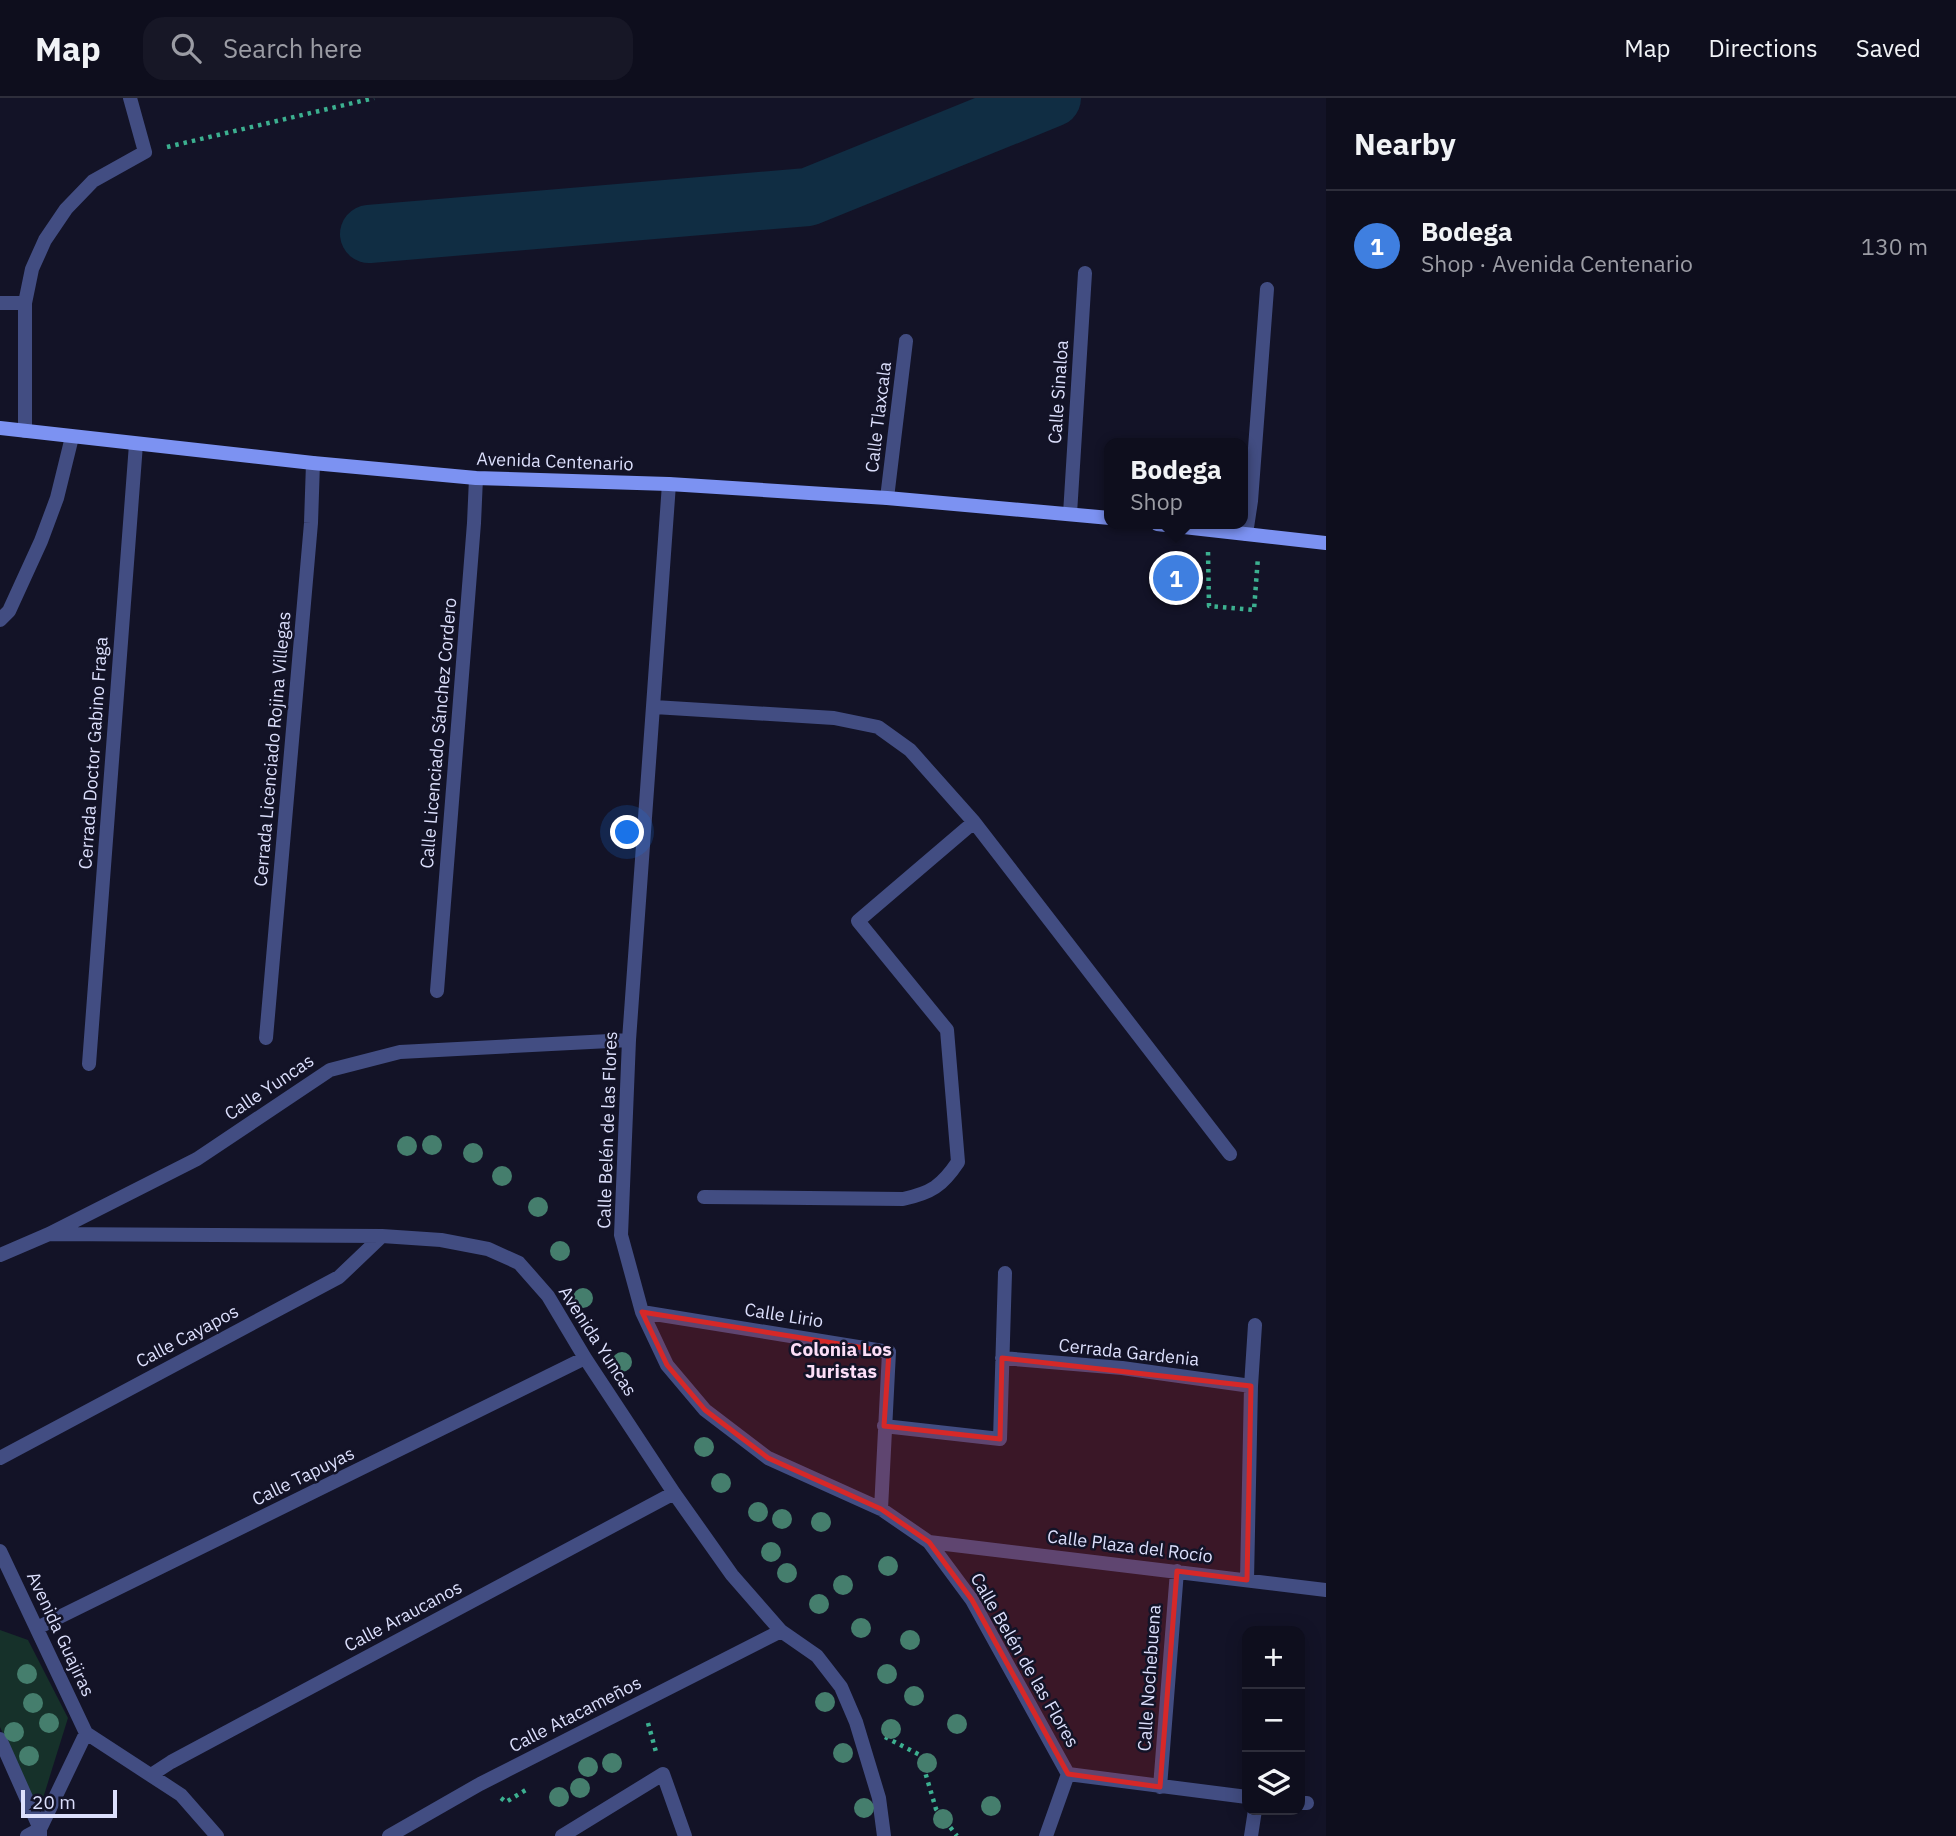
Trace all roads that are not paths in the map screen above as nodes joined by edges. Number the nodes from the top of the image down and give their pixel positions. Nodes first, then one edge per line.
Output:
1 (130, 98) edge
2 (1085, 273) dead end
3 (1267, 289) dead end
4 (0, 303) edge
5 (25, 303) junction
6 (906, 341) dead end
7 (0, 428) edge
8 (25, 431) junction
9 (72, 437) junction
10 (136, 444) junction
11 (313, 463) junction
12 (476, 478) junction
13 (669, 484) junction
14 (887, 498) junction
15 (1070, 514) junction
16 (1104, 517) edge
17 (1248, 521) edge
18 (1200, 529) edge
19 (1247, 529) edge
20 (1246, 534) junction
21 (1326, 543) edge
22 (0, 620) edge
23 (654, 707) junction
24 (974, 822) junction
25 (437, 991) dead end
26 (266, 1038) dead end
27 (629, 1040) junction
28 (89, 1064) dead end
29 (1230, 1154) dead end
30 (704, 1196) dead end
31 (49, 1234) junction
32 (382, 1236) junction
33 (0, 1255) edge
34 (1005, 1273) dead end
35 (642, 1312) junction
36 (1255, 1325) dead end
37 (1002, 1358) junction
38 (585, 1359) junction
39 (1251, 1386) junction
40 (884, 1426) junction
41 (0, 1458) edge
42 (674, 1493) junction
43 (881, 1509) junction
44 (929, 1542) junction
45 (0, 1551) edge
46 (1177, 1571) junction
47 (1247, 1580) junction
48 (1326, 1590) edge
49 (37, 1628) junction
50 (781, 1631) junction
51 (86, 1733) junction
52 (0, 1739) edge
53 (1068, 1774) junction
54 (151, 1775) junction
55 (1160, 1787) junction
56 (1242, 1796) edge
57 (1254, 1815) edge
58 (36, 1834) edge
59 (218, 1836) edge
60 (389, 1836) edge
61 (562, 1836) edge
62 (685, 1836) edge
63 (884, 1836) edge
64 (1046, 1836) edge
65 (1251, 1836) edge

1 - 5 street
2 - 15 street, Calle Sinaloa
3 - 17 street
4 - 5 street
5 - 8 street
6 - 14 street, Calle Tlaxcala
7 - 8 main road, Avenida Centenario
8 - 9 main road, Avenida Centenario
9 - 10 main road, Avenida Centenario
9 - 22 street
10 - 11 main road, Avenida Centenario
10 - 28 street, Cerrada Doctor Gabino Fraga
11 - 12 main road, Avenida Centenario
11 - 26 street, Cerrada Licenciado Rojina Villegas
12 - 13 main road, Avenida Centenario
12 - 25 street, Calle Licenciado Sánchez Cordero
13 - 14 main road, Avenida Centenario
13 - 23 street, Calle Belén de las Flores
14 - 15 main road, Avenida Centenario
15 - 16 main road, Avenida Centenario
18 - 20 main road
19 - 20 street
20 - 21 main road
23 - 24 street
23 - 27 street, Calle Belén de las Flores
24 - 29 street
24 - 30 street
27 - 31 street, Calle Yuncas
27 - 35 street, Calle Belén de las Flores
31 - 32 street, Avenida Yuncas
31 - 33 street, Calle Yuncas
32 - 38 street, Avenida Yuncas
32 - 41 street, Calle Cayapos
34 - 37 street
35 - 40 street, Calle Lirio
35 - 43 street, Calle Belén de las Flores
36 - 39 street
37 - 39 street, Cerrada Gardenia
37 - 40 street
38 - 42 street, Avenida Yuncas
38 - 49 street, Calle Tapuyas
39 - 47 street
40 - 43 street, Calle Lirio
42 - 50 street, Avenida Yuncas
42 - 54 street, Calle Araucanos
43 - 44 street, Calle Belén de las Flores
44 - 46 street, Calle Plaza del Rocío
44 - 53 street, Calle Belén de las Flores
45 - 49 street, Avenida Guajiras
46 - 47 street, Calle Plaza del Rocío
46 - 55 street, Calle Nochebuena
47 - 48 street, Calle Plaza del Rocío
49 - 51 street, Avenida Guajiras
50 - 60 street, Calle Atacameños
50 - 63 street, Avenida Yuncas
51 - 54 street
51 - 58 street
52 - 58 street
53 - 55 street
53 - 64 street, Calle Belén de las Flores
54 - 59 street
55 - 56 street
57 - 65 street
61 - 62 street

